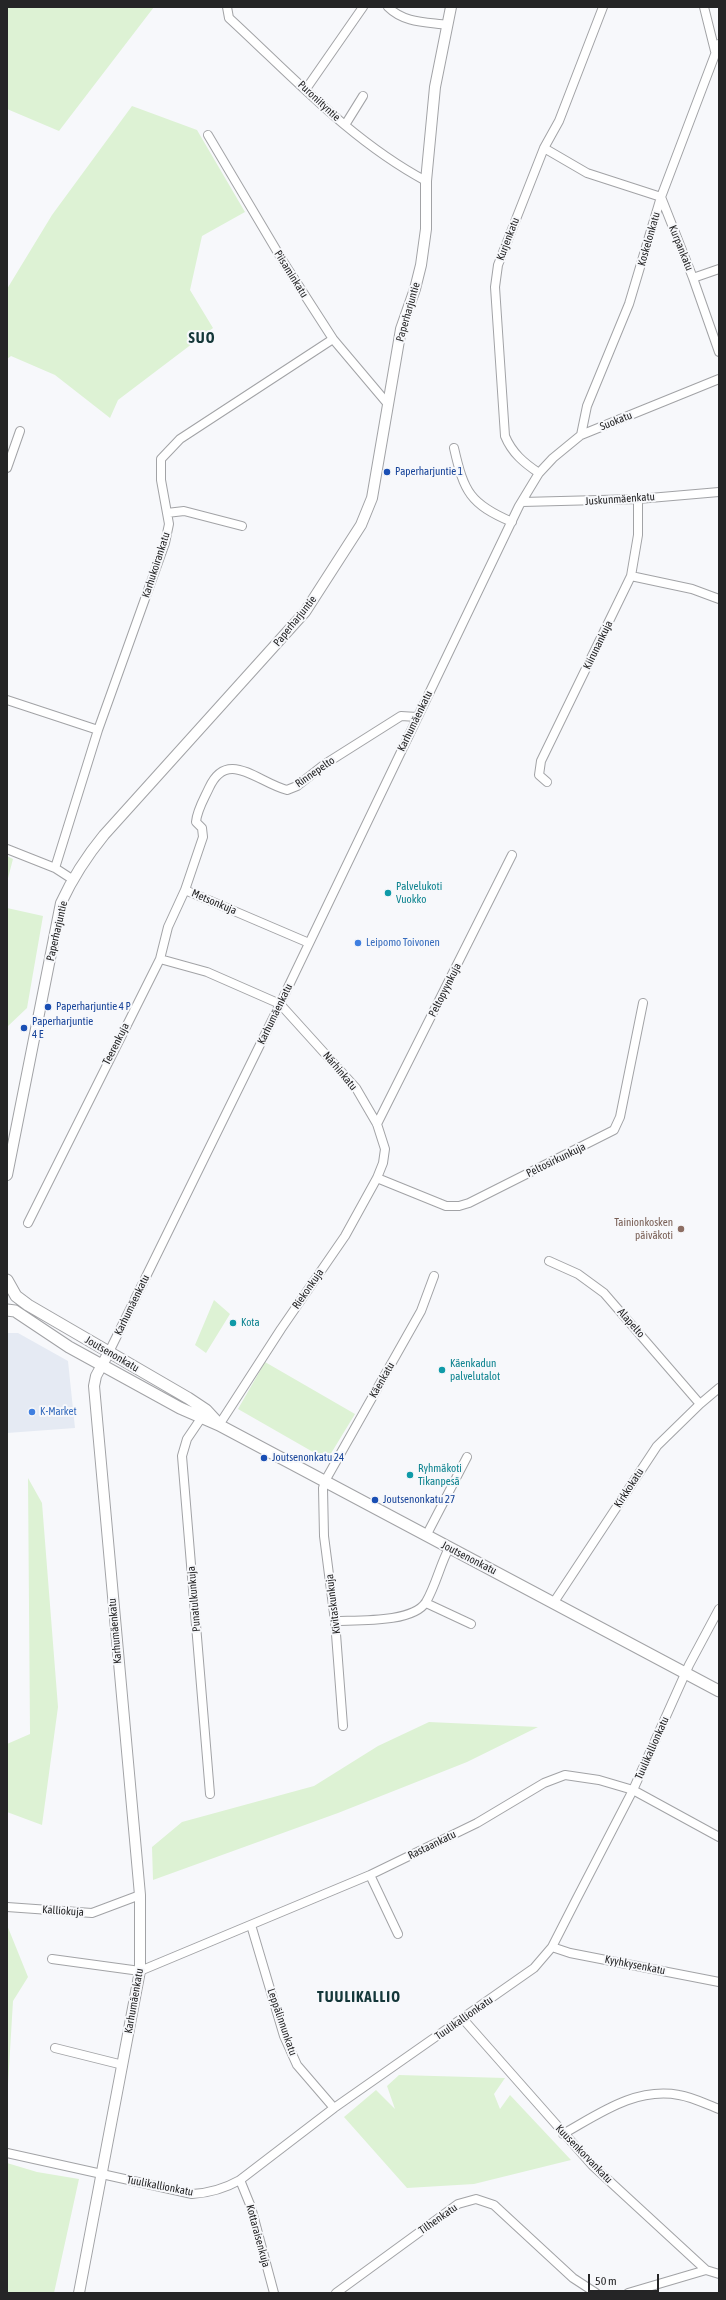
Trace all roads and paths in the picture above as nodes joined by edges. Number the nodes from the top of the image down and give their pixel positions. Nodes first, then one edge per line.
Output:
1 (227, 7) edge
2 (363, 7) edge
3 (388, 7) edge
4 (451, 7) edge
5 (603, 7) edge
6 (704, 7) edge
7 (447, 25) junction
8 (717, 48) edge
9 (306, 89) junction
10 (363, 96) dead end
11 (345, 125) junction
12 (208, 135) dead end
13 (544, 148) junction
14 (426, 181) junction
15 (661, 197) junction
16 (719, 269) edge
17 (693, 278) junction
18 (333, 339) junction
19 (719, 352) edge
20 (719, 379) edge
21 (388, 403) junction
22 (20, 431) dead end
23 (581, 435) junction
24 (454, 448) dead end
25 (7, 468) edge
26 (539, 473) junction
27 (530, 487) joint
28 (719, 492) edge
29 (638, 499) junction
30 (522, 502) junction
31 (167, 513) junction
32 (512, 522) junction
33 (242, 526) dead end
34 (631, 576) junction
35 (719, 599) edge
36 (7, 700) edge
37 (417, 717) junction
38 (98, 730) junction
39 (547, 782) dead end
40 (7, 849) edge
41 (512, 855) dead end
42 (55, 868) junction
43 (72, 879) junction
44 (185, 890) junction
45 (309, 943) junction
46 (160, 959) junction
47 (643, 1003) dead end
48 (280, 1004) junction
49 (377, 1124) junction
50 (384, 1148) joint
51 (7, 1174) edge
52 (377, 1178) junction
53 (28, 1223) dead end
54 (548, 1262) dead end
55 (434, 1276) dead end
56 (7, 1280) edge
57 (7, 1286) edge
58 (7, 1298) edge
59 (7, 1310) edge
60 (109, 1352) junction
61 (102, 1364) junction
62 (719, 1388) edge
63 (700, 1404) junction
64 (204, 1414) junction
65 (219, 1425) junction
66 (467, 1457) dead end
67 (325, 1481) junction
68 (426, 1536) junction
69 (449, 1548) junction
70 (554, 1602) junction
71 (426, 1603) junction
72 (719, 1609) edge
73 (336, 1621) junction
74 (471, 1624) dead end
75 (686, 1673) junction
76 (719, 1691) edge
77 (343, 1726) dead end
78 (633, 1790) junction
79 (210, 1794) dead end
80 (719, 1837) edge
81 (370, 1875) junction
82 (140, 1895) junction
83 (8, 1907) edge
84 (251, 1925) junction
85 (398, 1934) dead end
86 (552, 1947) junction
87 (52, 1959) dead end
88 (140, 1971) junction
89 (719, 1982) edge
90 (463, 2019) junction
91 (55, 2048) dead end
92 (123, 2065) junction
93 (334, 2108) junction
94 (719, 2109) edge
95 (563, 2134) junction
96 (7, 2153) edge
97 (102, 2175) junction
98 (240, 2180) junction
99 (706, 2270) junction
100 (719, 2274) edge
101 (79, 2293) edge
102 (274, 2293) edge
103 (336, 2293) edge
104 (596, 2293) edge
105 (628, 2293) edge

1 - 9 street, Puroniityntie
2 - 9 street
3 - 7 street
4 - 7 street, Paperharjuntie
5 - 13 street, Kurjenkatu
6 - 8 street
7 - 14 street, Paperharjuntie
8 - 15 street, Koskelonkatu
9 - 11 street, Puroniityntie
10 - 11 street
11 - 14 street, Puroniityntie
12 - 18 street, Piisaminkatu
13 - 15 street
13 - 26 street, Kurjenkatu
14 - 21 street, Paperharjuntie
15 - 17 street, Kurpankatu
15 - 23 street, Koskelonkatu
16 - 17 street
17 - 19 street, Kurpankatu
18 - 21 street, Piisaminkatu
18 - 31 street, Karhukoirankatu
20 - 23 street, Suokatu
21 - 43 street, Paperharjuntie
22 - 25 street
23 - 26 street, Suokatu
24 - 32 street
26 - 27 street, Suokatu
27 - 30 street, Karhumäenkatu
28 - 29 street, Juskunmäenkatu
29 - 30 street, Juskunmäenkatu
29 - 34 street, Kiirunankuja
30 - 32 street, Karhumäenkatu
31 - 33 street
31 - 38 street, Karhukoirankatu
32 - 37 street, Karhumäenkatu
34 - 35 street
34 - 39 street, Kiirunankuja
36 - 38 street
37 - 44 street, Rinnepelto
37 - 45 street, Karhumäenkatu
38 - 42 street, Karhukoirankatu
40 - 42 street
41 - 49 street, Peltopyynkuja
42 - 43 street
43 - 51 street, Paperharjuntie
44 - 45 street, Metsonkuja
44 - 46 street, Metsonkuja
45 - 48 street, Karhumäenkatu
46 - 48 street
46 - 53 street, Teerenkuja
47 - 52 street, Peltosirkunkuja
48 - 49 street, Närhinkatu
48 - 60 street, Karhumäenkatu
49 - 50 street, Närhinkatu
50 - 52 street, Riekonkuja
52 - 65 street, Riekonkuja
54 - 63 street, Alapelto
55 - 67 street, Käenkatu
56 - 60 main road, Joutsenonkatu
57 - 58 main road
59 - 61 main road, Joutsenonkatu
60 - 61 street, Karhumäenkatu
60 - 64 main road, Joutsenonkatu
61 - 64 main road, Joutsenonkatu
61 - 82 street, Karhumäenkatu
62 - 63 street, Kirkkokatu
63 - 70 street, Kirkkokatu
64 - 65 main road, Joutsenonkatu
64 - 79 street, Punatulkunkuja
65 - 67 main road, Joutsenonkatu
66 - 68 street
67 - 68 main road, Joutsenonkatu
67 - 73 street, Kivitaskunkuja
68 - 69 main road, Joutsenonkatu
69 - 70 main road, Joutsenonkatu
69 - 71 street
70 - 75 main road, Joutsenonkatu
71 - 73 street
71 - 74 street
72 - 75 street, Tuulikallionkatu
73 - 77 street, Kivitaskunkuja
75 - 76 main road, Joutsenonkatu
75 - 78 street, Tuulikallionkatu
78 - 80 street, Rastaankatu
78 - 81 street, Rastaankatu
78 - 86 street, Tuulikallionkatu
81 - 84 street, Rastaankatu
81 - 85 street
82 - 83 street, Kalliokuja
82 - 88 street, Karhumäenkatu
84 - 88 street, Rastaankatu
84 - 93 street, Leppälinnunkatu
86 - 89 street, Kyyhkysenkatu
86 - 90 street, Tuulikallionkatu
87 - 88 street
88 - 92 street, Karhumäenkatu
90 - 93 street, Tuulikallionkatu
90 - 95 street, Kuusenkorvankatu
91 - 92 street
92 - 97 street, Karhumäenkatu
93 - 98 street, Tuulikallionkatu
94 - 95 street
95 - 99 street, Kuusenkorvankatu
96 - 97 street, Tuulikallionkatu
97 - 98 street, Tuulikallionkatu
97 - 101 street, Karhumäenkatu
98 - 102 street, Kottaraisenkuja
99 - 100 street, Kuusenkorvankatu
99 - 105 street
103 - 104 street, Tilhenkatu

